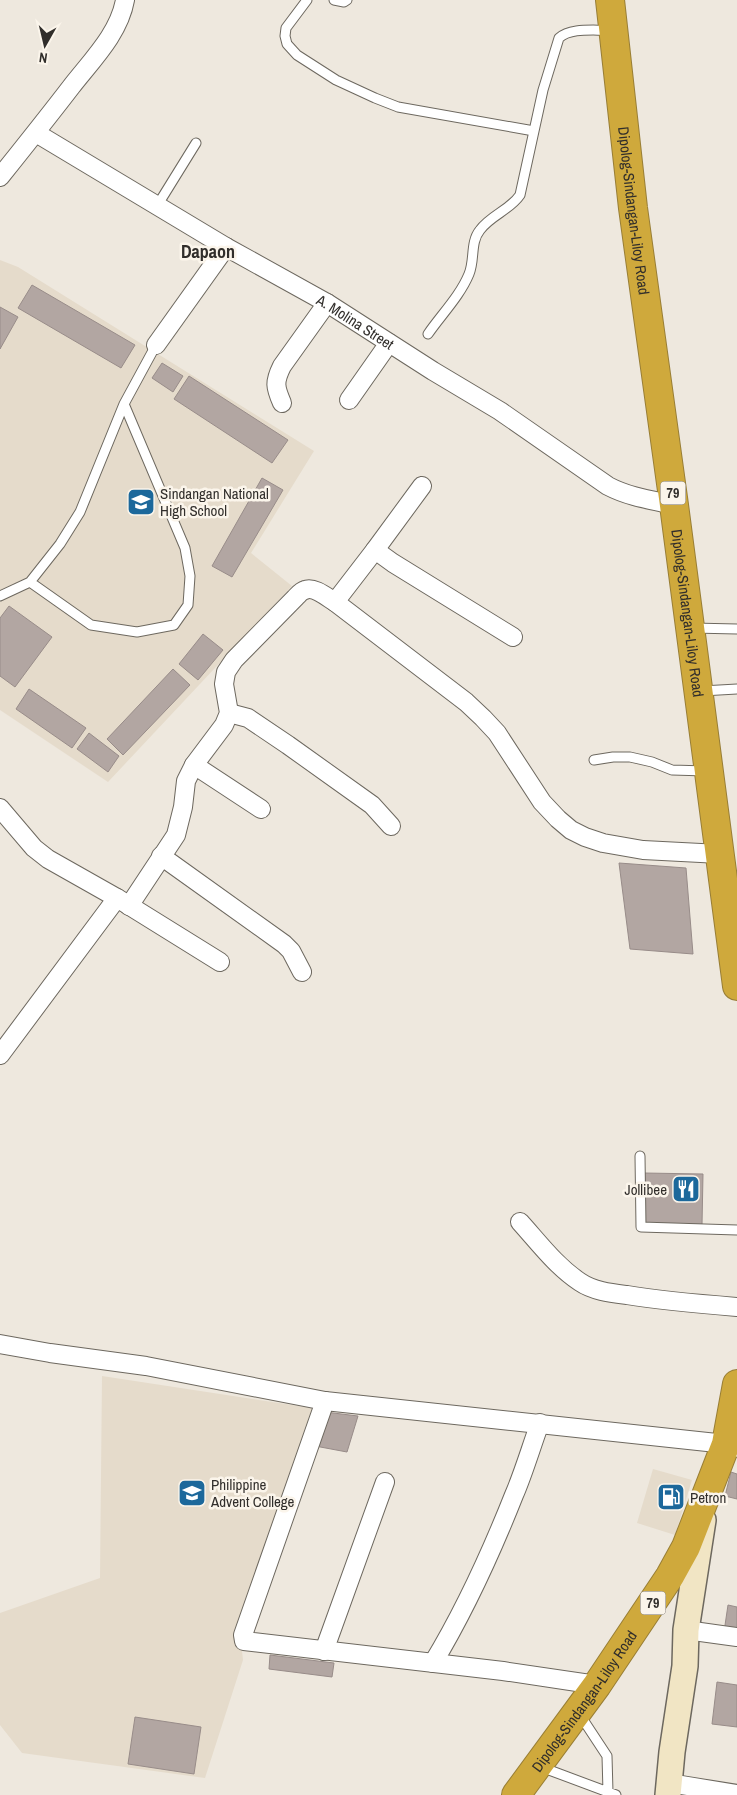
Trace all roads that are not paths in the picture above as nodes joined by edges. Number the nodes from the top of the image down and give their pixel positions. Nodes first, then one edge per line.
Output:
1 (125, 0) edge
2 (308, 0) edge
3 (334, 0) edge
4 (347, 0) edge
5 (610, 0) edge
6 (614, 30) junction
7 (534, 131) junction
8 (36, 133) junction
9 (196, 143) dead end
10 (0, 177) edge
11 (157, 206) junction
12 (226, 247) junction
13 (327, 303) junction
14 (428, 334) dead end
15 (389, 343) junction
16 (156, 345) joint
17 (349, 400) dead end
18 (282, 403) dead end
19 (124, 404) junction
20 (422, 486) dead end
21 (674, 505) junction
22 (375, 550) junction
23 (30, 582) junction
24 (0, 596) edge
25 (335, 602) junction
26 (690, 628) junction
27 (737, 629) edge
28 (513, 637) dead end
29 (737, 689) edge
30 (699, 692) junction
31 (229, 712) junction
32 (594, 760) dead end
33 (194, 765) junction
34 (709, 771) junction
35 (0, 808) edge
36 (261, 809) dead end
37 (391, 826) dead end
38 (720, 854) junction
39 (161, 856) junction
40 (123, 902) junction
41 (220, 962) dead end
42 (302, 972) dead end
43 (737, 986) edge
44 (0, 1055) edge
45 (640, 1156) dead end
46 (520, 1222) dead end
47 (737, 1230) edge
48 (737, 1307) edge
49 (0, 1344) edge
50 (737, 1384) edge
51 (326, 1401) junction
52 (540, 1423) junction
53 (731, 1447) edge
54 (385, 1482) dead end
55 (706, 1498) junction
56 (686, 1630) junction
57 (737, 1638) edge
58 (324, 1651) junction
59 (432, 1663) junction
60 (597, 1685) junction
61 (577, 1712) junction
62 (538, 1766) junction
63 (669, 1789) edge
64 (612, 1794) edge
65 (737, 1794) edge
66 (516, 1795) edge

1 - 8 street
2 - 7 lane
3 - 4 lane
5 - 6 highway, Dipolog-Sindangan-Liloy Road / 79
6 - 7 lane
6 - 21 highway, Dipolog-Sindangan-Liloy Road / 79
7 - 14 lane
8 - 10 street
8 - 11 street, A. Molina Street
9 - 11 lane
11 - 12 street, A. Molina Street
12 - 13 street, A. Molina Street
12 - 16 street
13 - 15 street, A. Molina Street
13 - 18 street
15 - 17 street
15 - 21 street, A. Molina Street
16 - 19 lane
19 - 23 lane
19 - 23 lane
20 - 22 street
21 - 26 highway, Dipolog-Sindangan-Liloy Road / 79
22 - 25 street
22 - 28 street
23 - 24 lane
25 - 31 street
25 - 38 street
26 - 27 lane
26 - 30 highway, Dipolog-Sindangan-Liloy Road / 79
29 - 30 lane
30 - 34 highway, Dipolog-Sindangan-Liloy Road / 79
31 - 33 street
31 - 37 street
32 - 34 lane
33 - 36 street
33 - 39 street
34 - 38 highway, Dipolog-Sindangan-Liloy Road / 79
35 - 40 street
38 - 43 highway, Dipolog-Sindangan-Liloy Road / 79
39 - 40 street
39 - 42 street
40 - 41 street
40 - 44 street
45 - 47 lane
46 - 48 street
49 - 51 street
50 - 53 highway, Dipolog-Sindangan-Liloy Road / 79
51 - 52 street
51 - 58 street
52 - 53 street
52 - 59 street
53 - 55 highway, Dipolog-Sindangan-Liloy Road / 79
54 - 58 street
55 - 56 street
55 - 60 highway, Dipolog-Sindangan-Liloy Road / 79
56 - 57 street
56 - 63 street
58 - 59 street
59 - 60 street
60 - 61 highway, Dipolog-Sindangan-Liloy Road / 79
61 - 62 highway, Dipolog-Sindangan-Liloy Road / 79
61 - 64 lane
62 - 64 lane
62 - 66 highway, Dipolog-Sindangan-Liloy Road / 79
63 - 65 street

